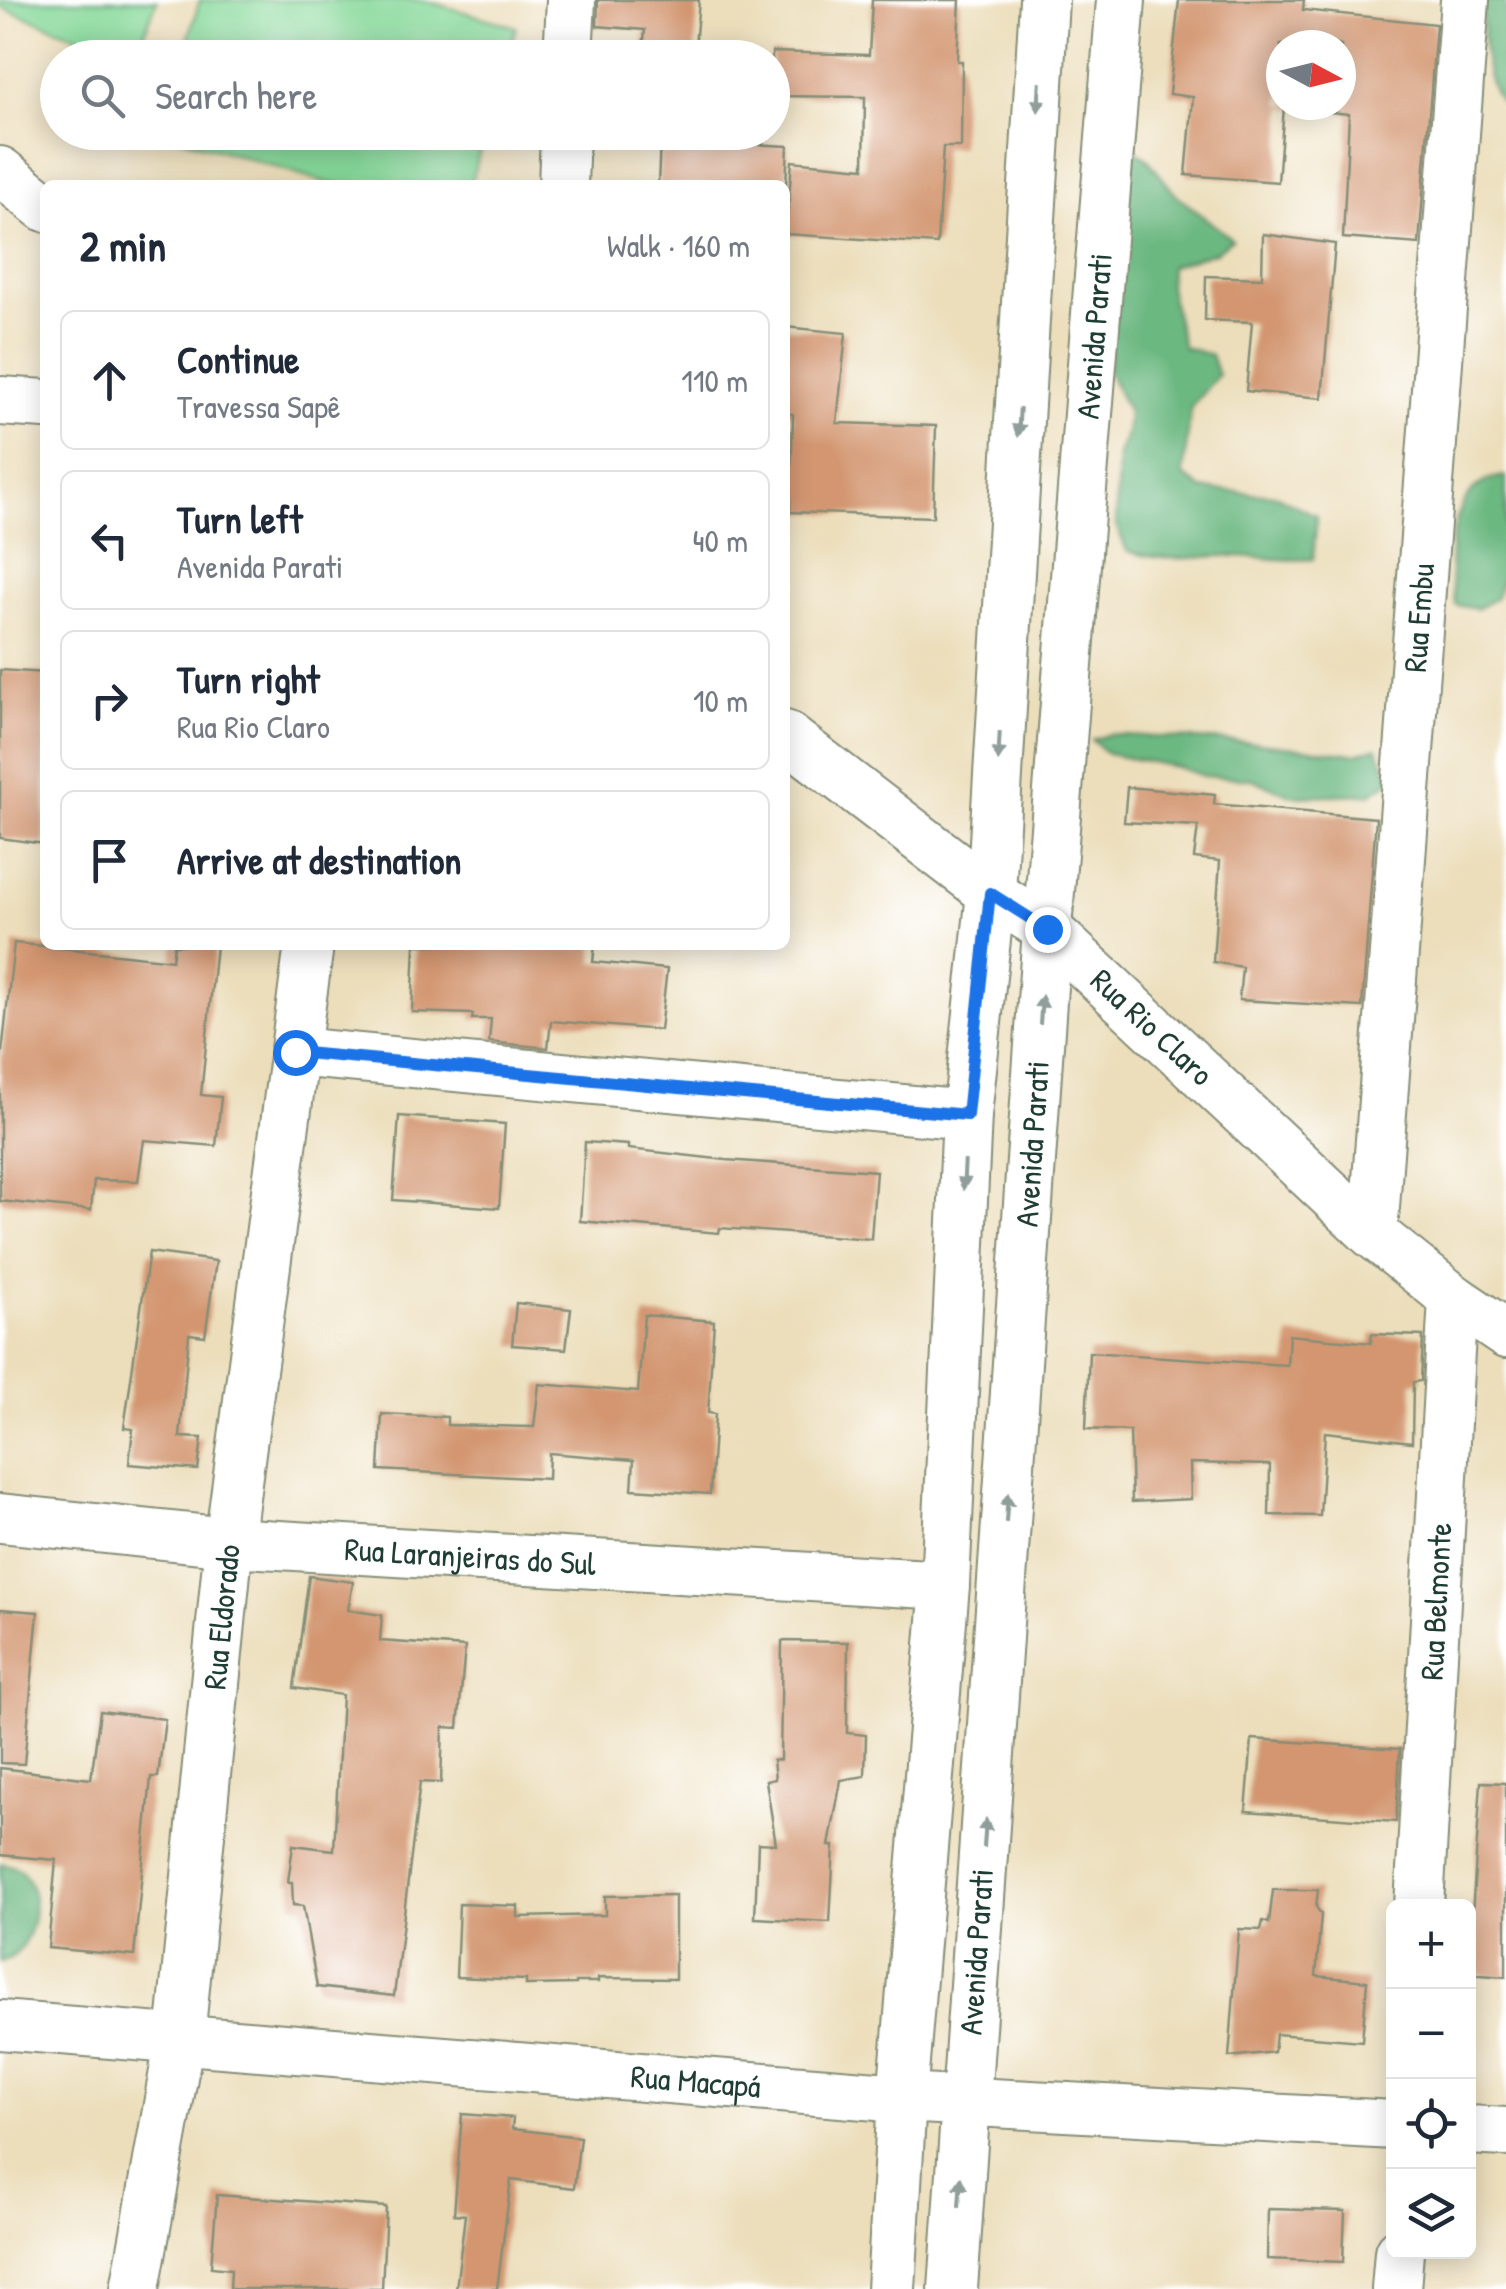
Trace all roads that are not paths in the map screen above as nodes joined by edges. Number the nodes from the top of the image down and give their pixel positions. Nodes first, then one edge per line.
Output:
1 (571, 0) edge
2 (1044, 0) edge
3 (1121, 0) edge
4 (1464, 0) edge
5 (569, 40) edge
6 (565, 150) edge
7 (0, 171) edge
8 (563, 180) edge
9 (40, 203) edge
10 (0, 400) edge
11 (40, 404) edge
12 (790, 739) edge
13 (990, 893) junction
14 (1047, 929) junction
15 (309, 950) edge
16 (295, 1052) junction
17 (967, 1115) junction
18 (1373, 1234) junction
19 (1452, 1298) junction
20 (1506, 1334) edge
21 (0, 1518) edge
22 (228, 1542) junction
23 (944, 1585) junction
24 (1419, 1899) edge
25 (0, 2024) edge
26 (180, 2038) junction
27 (902, 2098) junction
28 (966, 2102) junction
29 (1386, 2125) edge
30 (1476, 2130) edge
31 (1506, 2132) edge
32 (1398, 2259) edge
33 (136, 2289) edge
34 (891, 2289) edge
35 (953, 2289) edge
36 (1396, 2289) edge

1 - 5 street
2 -> 13 street, Avenida Parati
3 - 14 street, Avenida Parati
4 - 18 street, Rua Embu
6 - 8 street
7 - 9 street
10 - 11 street
12 - 13 street, Rua Rio Claro
13 - 14 street, Rua Rio Claro
13 - 17 street, Avenida Parati
14 - 18 street, Rua Rio Claro
28 -> 14 street, Avenida Parati
15 - 16 street, Rua Eldorado
16 - 17 street
16 - 22 street, Rua Eldorado
17 -> 23 street, Avenida Parati
18 - 19 street, Rua Rio Claro
19 - 20 street, Rua Rio Claro
19 - 24 street, Rua Belmonte
21 - 22 street, Rua Laranjeiras do Sul
22 - 23 street, Rua Laranjeiras do Sul
22 - 26 street, Rua Eldorado
23 - 27 street, Avenida Parati
25 - 26 street, Rua Macapá
26 - 27 street, Rua Macapá
26 - 33 street, Rua Eldorado
27 - 28 street, Rua Macapá
27 - 34 street, Avenida Parati
28 - 29 street, Rua Macapá
35 -> 28 street, Avenida Parati
30 - 31 street
32 - 36 street

